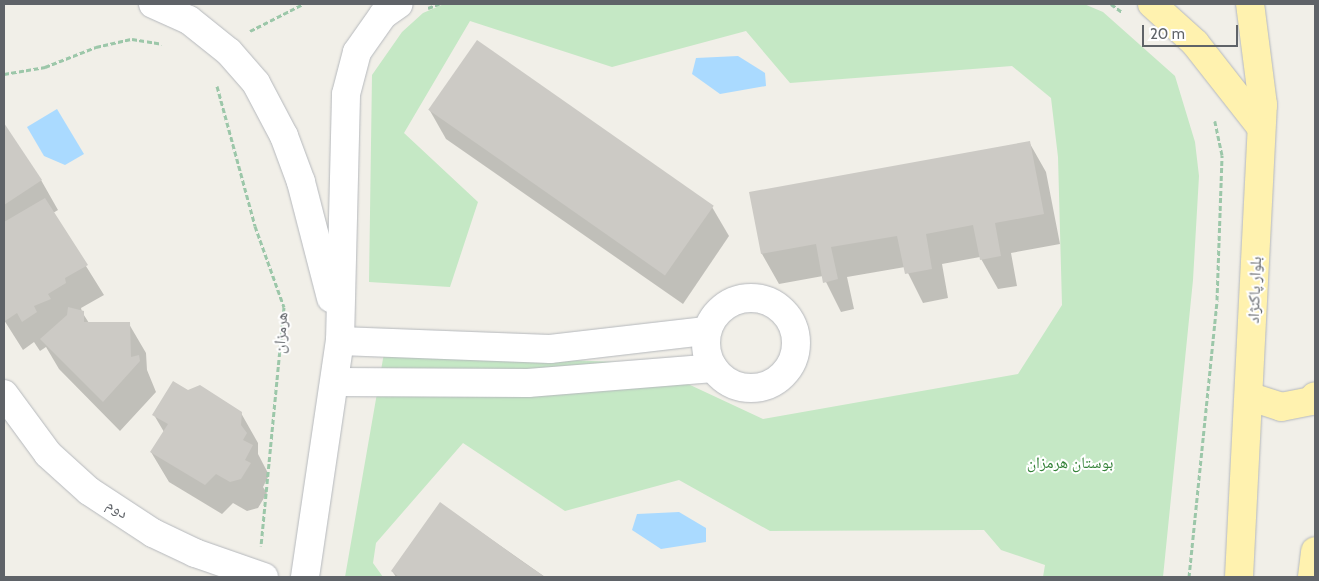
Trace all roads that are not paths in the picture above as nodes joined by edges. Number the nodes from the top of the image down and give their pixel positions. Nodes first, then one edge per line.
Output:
1 (153, 4) edge
2 (399, 4) edge
3 (1152, 4) edge
4 (1250, 4) edge
5 (1260, 126) junction
6 (706, 331) junction
7 (340, 341) junction
8 (488, 349) junction
9 (713, 368) junction
10 (336, 382) junction
11 (487, 384) junction
12 (4, 394) edge
13 (1315, 396) edge
14 (1251, 397) junction
15 (1315, 551) edge
16 (261, 576) edge
17 (305, 577) edge
18 (1239, 577) edge
19 (1312, 577) edge

1 - 7 street
2 - 7 street
3 - 5 main road
4 - 5 main road, بلوار پاکنژاد
5 - 14 main road, بلوار پاکنژاد
6 - 8 street
6 - 9 street
6 - 9 street
7 - 8 street
7 - 10 street
8 - 11 street
9 - 11 street
10 - 11 street
10 - 17 street
12 - 16 street, دوم
13 - 14 main road
14 - 18 main road, بلوار پاکنژاد
15 - 19 main road

